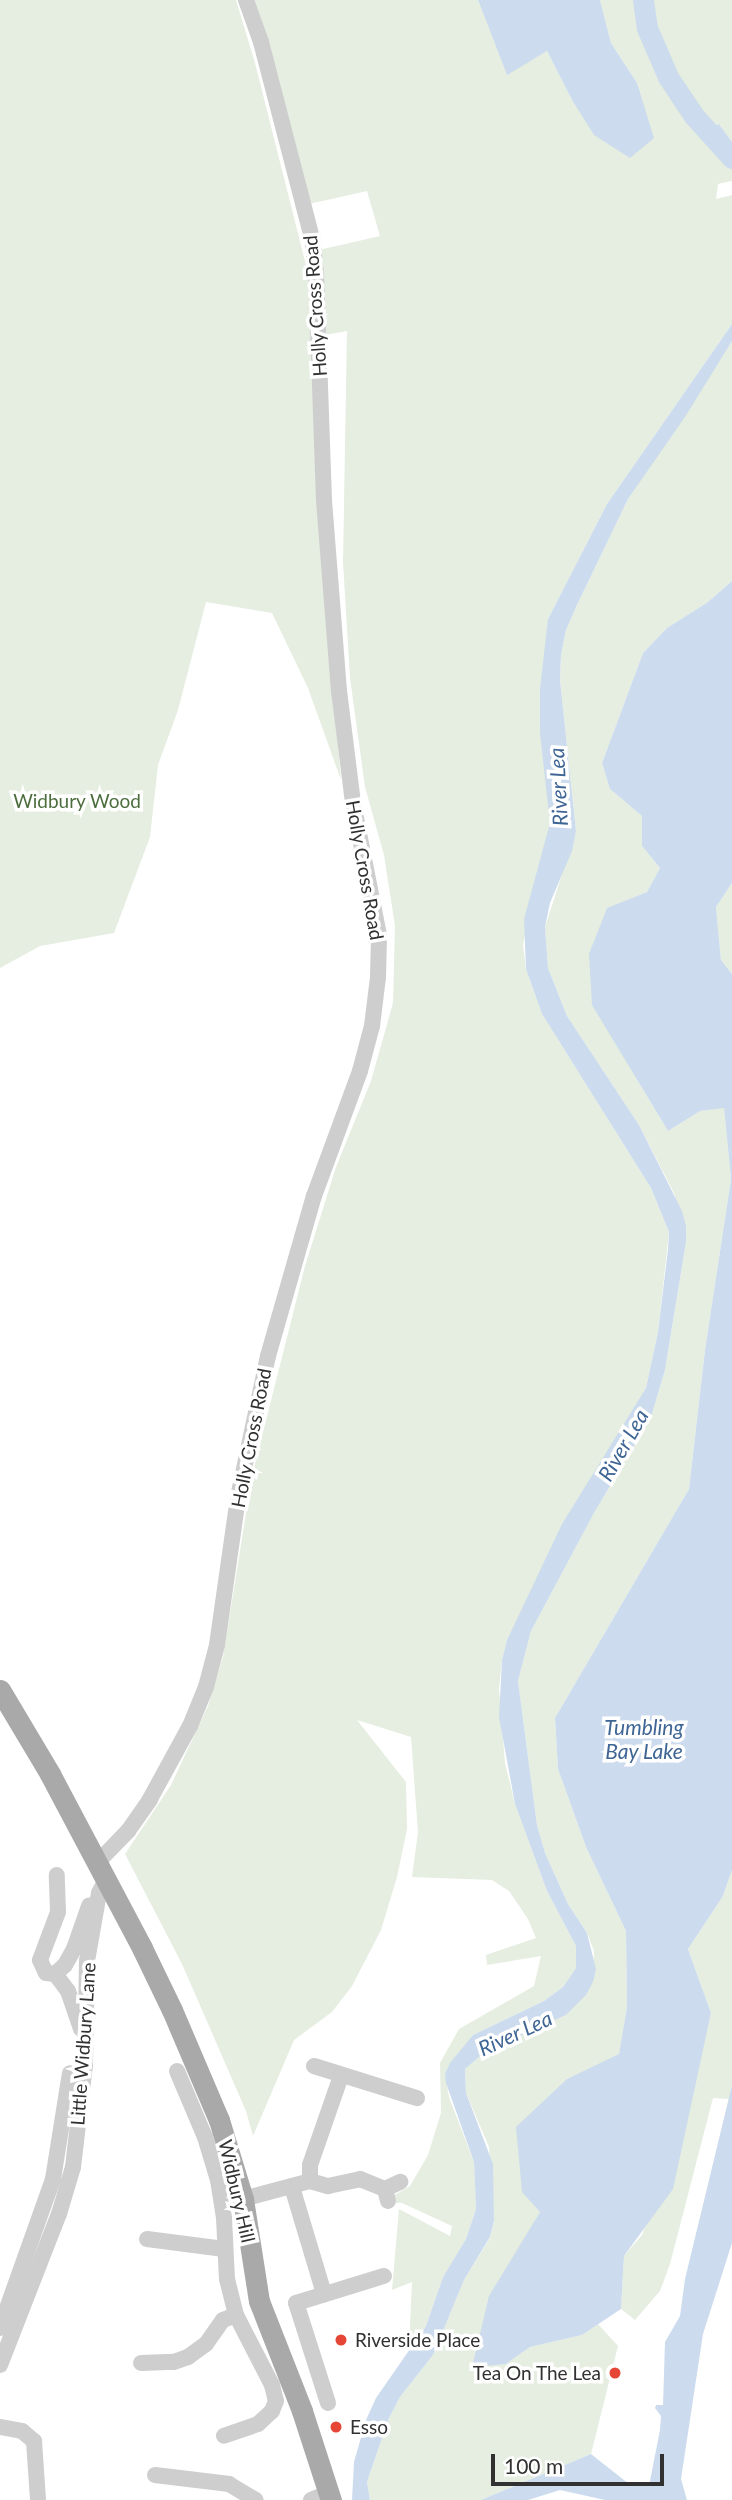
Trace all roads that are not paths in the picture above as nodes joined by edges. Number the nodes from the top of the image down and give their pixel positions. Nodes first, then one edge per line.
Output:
1 (246, 0) edge
2 (0, 1690) edge
3 (57, 1875) dead end
4 (101, 1879) junction
5 (55, 1974) junction
6 (86, 2040) junction
7 (314, 2066) dead end
8 (177, 2071) dead end
9 (69, 2073) dead end
10 (341, 2076) junction
11 (417, 2098) dead end
12 (310, 2181) junction
13 (401, 2182) dead end
14 (292, 2187) junction
15 (243, 2199) junction
16 (147, 2239) dead end
17 (224, 2249) junction
18 (384, 2276) dead end
19 (324, 2294) junction
20 (236, 2315) junction
21 (0, 2328) edge
22 (271, 2333) junction
23 (249, 2341) junction
24 (141, 2363) dead end
25 (0, 2365) edge
26 (328, 2403) dead end
27 (0, 2427) edge
28 (224, 2436) dead end
29 (155, 2475) dead end
30 (323, 2498) edge
31 (38, 2500) edge
32 (256, 2500) edge

1 - 4 street, Holly Cross Road
2 - 4 main road, Widbury Hill
3 - 5 street
4 - 5 street, Holly Cross Road
4 - 6 street, Little Widbury Lane
4 - 15 main road, Widbury Hill
5 - 6 street
6 - 25 street, Little Widbury Lane
7 - 10 street
8 - 17 street
9 - 21 street
10 - 11 street
10 - 12 street
12 - 13 street
12 - 14 street
14 - 15 street
14 - 19 street
15 - 22 main road, Widbury Hill
16 - 17 street
17 - 20 street
18 - 19 street
19 - 26 street
20 - 23 street
20 - 24 street
22 - 23 street
22 - 30 main road, Widbury Hill
23 - 28 street
27 - 31 street
29 - 32 street

